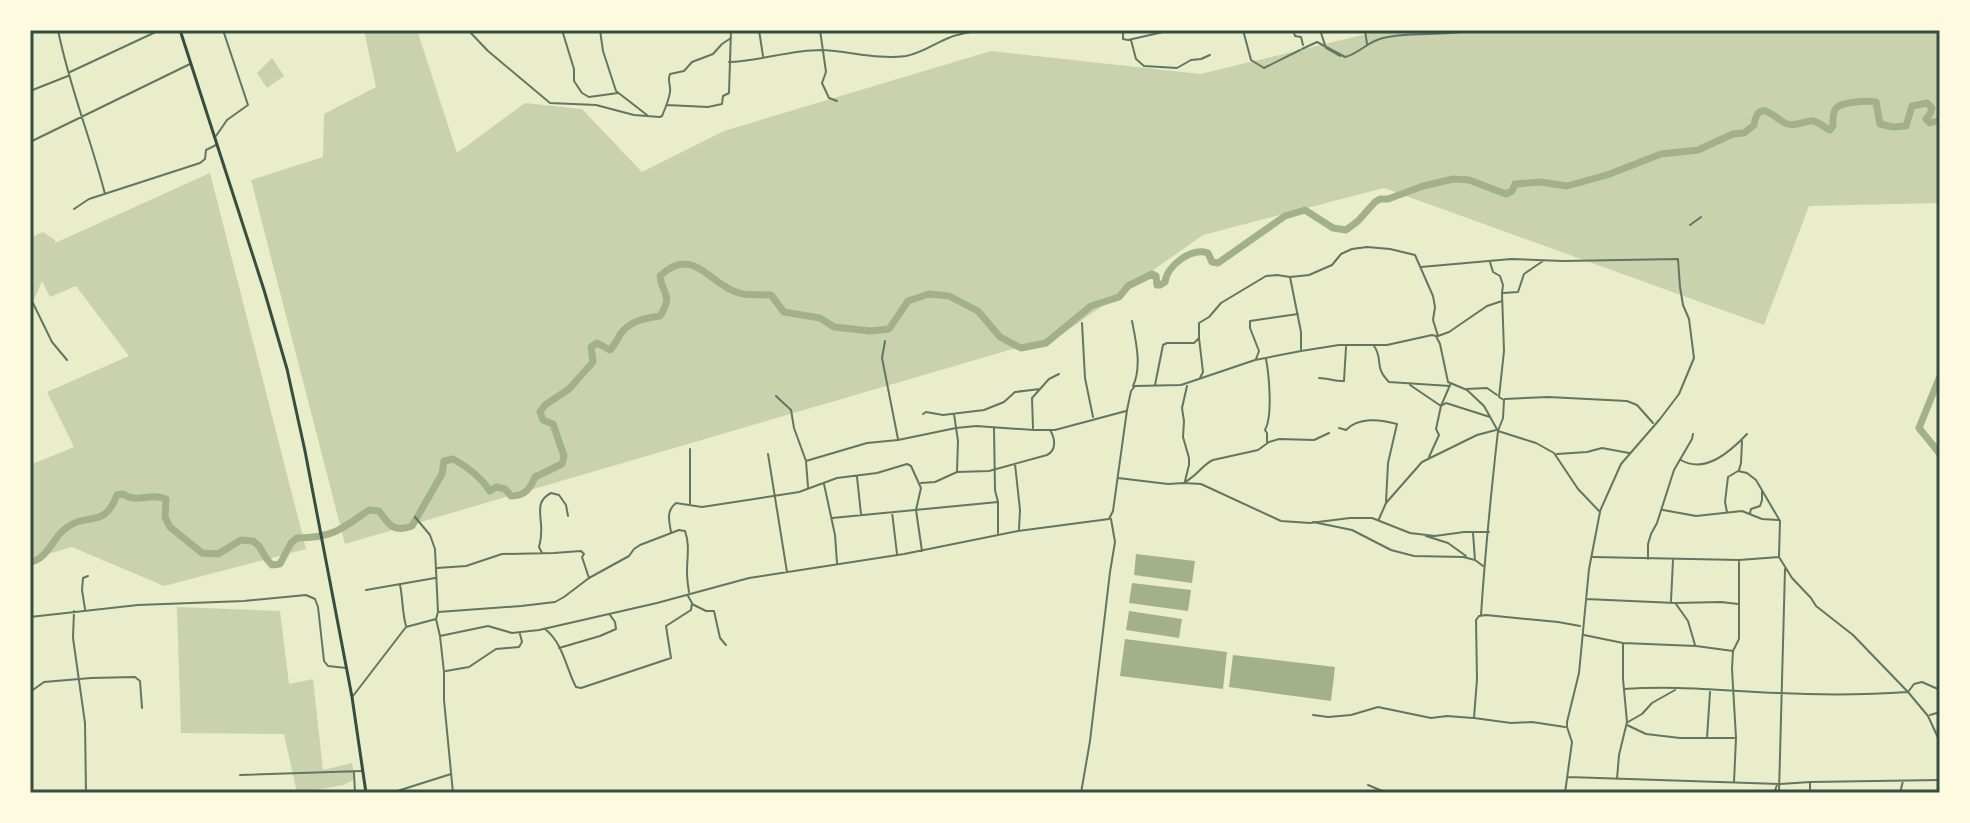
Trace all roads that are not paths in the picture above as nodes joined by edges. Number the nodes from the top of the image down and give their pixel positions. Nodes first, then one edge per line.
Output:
1 (58, 30) edge
2 (160, 30) edge
3 (180, 30) edge
4 (223, 30) edge
5 (468, 30) edge
6 (562, 30) edge
7 (600, 30) edge
8 (731, 30) edge
9 (759, 30) edge
10 (820, 30) edge
11 (988, 30) edge
12 (1123, 30) edge
13 (1172, 30) edge
14 (1243, 30) edge
15 (1293, 30) edge
16 (1320, 30) edge
17 (1365, 30) edge
18 (1471, 30) edge
19 (1394, 31) edge
20 (1395, 36) junction
21 (731, 38) junction
22 (1131, 40) junction
23 (1367, 44) junction
24 (1324, 45) junction
25 (1302, 49) junction
26 (823, 50) junction
27 (1210, 55) dead end
28 (764, 59) junction
29 (729, 62) junction
30 (191, 64) junction
31 (69, 74) junction
32 (30, 91) edge
33 (618, 93) junction
34 (837, 101) dead end
35 (666, 105) junction
36 (647, 115) junction
37 (82, 116) junction
38 (215, 137) junction
39 (30, 142) edge
40 (217, 145) junction
41 (105, 194) junction
42 (74, 209) dead end
43 (1701, 217) dead end
44 (1690, 225) dead end
45 (1490, 261) junction
46 (1543, 261) junction
47 (1421, 267) junction
48 (1290, 277) junction
49 (1502, 293) junction
50 (30, 297) edge
51 (1503, 300) junction
52 (35, 308) junction
53 (30, 310) edge
54 (1298, 314) junction
55 (1132, 321) dead end
56 (1082, 323) dead end
57 (1437, 336) junction
58 (1199, 338) junction
59 (885, 341) dead end
60 (1346, 345) junction
61 (1374, 345) junction
62 (1301, 351) junction
63 (1266, 358) junction
64 (67, 360) dead end
65 (1255, 360) junction
66 (1059, 374) dead end
67 (1319, 378) dead end
68 (1199, 379) junction
69 (1447, 380) junction
70 (1187, 384) junction
71 (1408, 384) junction
72 (1155, 386) junction
73 (1450, 386) junction
74 (1133, 387) junction
75 (1040, 389) junction
76 (1465, 389) junction
77 (776, 396) dead end
78 (1499, 397) junction
79 (1504, 400) junction
80 (1441, 406) junction
81 (1127, 410) junction
82 (954, 413) junction
83 (923, 414) dead end
84 (1093, 418) junction
85 (1491, 418) junction
86 (1655, 425) junction
87 (994, 427) junction
88 (956, 428) junction
89 (1339, 428) dead end
90 (1034, 430) junction
91 (1050, 430) junction
92 (1498, 431) junction
93 (1329, 433) dead end
94 (1693, 434) dead end
95 (1747, 434) dead end
96 (898, 440) junction
97 (1741, 440) junction
98 (1267, 443) junction
99 (690, 449) dead end
100 (1630, 453) junction
101 (768, 454) dead end
102 (1556, 454) junction
103 (1428, 458) junction
104 (1680, 460) junction
105 (806, 461) junction
106 (1014, 463) junction
107 (994, 469) junction
108 (1739, 471) junction
109 (957, 472) junction
110 (857, 476) junction
111 (1118, 478) junction
112 (824, 482) junction
113 (920, 483) junction
114 (1184, 483) junction
115 (808, 489) junction
116 (1762, 489) junction
117 (775, 495) junction
118 (998, 502) junction
119 (1386, 503) junction
120 (690, 505) junction
121 (1662, 509) junction
122 (916, 510) junction
123 (892, 511) junction
124 (1600, 512) junction
125 (1727, 512) junction
126 (1750, 513) junction
127 (861, 514) junction
128 (568, 516) dead end
129 (415, 517) dead end
130 (832, 518) junction
131 (1111, 518) junction
132 (1378, 520) junction
133 (1779, 520) junction
134 (1312, 522) junction
135 (1018, 531) junction
136 (671, 532) junction
137 (1473, 532) junction
138 (1489, 532) junction
139 (1421, 534) junction
140 (998, 535) junction
141 (922, 551) junction
142 (543, 553) junction
143 (897, 555) junction
144 (1591, 557) junction
145 (1779, 557) junction
146 (1673, 558) junction
147 (1469, 559) junction
148 (1648, 559) junction
149 (1475, 560) junction
150 (1739, 560) junction
151 (837, 563) junction
152 (1483, 566) junction
153 (436, 568) junction
154 (1785, 568) junction
155 (787, 574) junction
156 (88, 576) dead end
157 (436, 578) junction
158 (589, 578) junction
159 (400, 584) junction
160 (366, 590) dead end
161 (688, 594) junction
162 (1586, 599) junction
163 (1673, 603) junction
164 (692, 604) junction
165 (1739, 604) junction
166 (86, 610) junction
167 (74, 611) junction
168 (438, 612) junction
169 (609, 614) junction
170 (1481, 615) junction
171 (30, 617) edge
172 (436, 619) junction
173 (406, 627) junction
174 (1582, 627) junction
175 (544, 628) junction
176 (520, 632) junction
177 (1583, 635) junction
178 (440, 636) junction
179 (1623, 643) junction
180 (726, 645) dead end
181 (1696, 646) junction
182 (559, 648) junction
183 (1733, 651) junction
184 (346, 668) junction
185 (444, 672) junction
186 (77, 680) junction
187 (1624, 689) junction
188 (1676, 689) junction
189 (1710, 690) junction
190 (1940, 690) edge
191 (1732, 691) junction
192 (30, 692) edge
193 (1908, 692) junction
194 (1781, 693) junction
195 (352, 697) junction
196 (142, 708) dead end
197 (1940, 712) edge
198 (1313, 715) dead end
199 (1928, 716) junction
200 (1474, 718) junction
201 (1627, 723) junction
202 (1567, 727) junction
203 (1736, 738) junction
204 (1706, 739) junction
205 (1940, 742) edge
206 (354, 771) junction
207 (363, 771) junction
208 (452, 773) junction
209 (240, 775) dead end
210 (1567, 777) junction
211 (1617, 780) junction
212 (1903, 780) junction
213 (1940, 780) edge
214 (1810, 782) junction
215 (1734, 783) junction
216 (1778, 784) junction
217 (1368, 785) dead end
218 (355, 792) edge
219 (86, 793) edge
220 (345, 793) edge
221 (366, 793) edge
222 (391, 793) edge
223 (453, 793) edge
224 (1081, 793) edge
225 (1387, 793) edge
226 (1565, 793) edge
227 (1774, 793) edge
228 (1779, 793) edge
229 (1810, 793) edge
230 (1900, 793) edge

1 - 31 street
2 - 31 street
3 - 30 highway
4 - 38 street
5 - 36 street
6 - 33 street
7 - 33 street
8 - 21 street
9 - 28 street
10 - 26 street
11 - 26 street
12 - 22 street
13 - 22 street
14 - 25 street
15 - 25 street
16 - 24 street
17 - 23 street
18 - 20 street
19 - 20 street
20 - 23 street
21 - 29 street
21 - 35 street
22 - 27 street
23 - 24 street
24 - 25 street
26 - 28 street
26 - 34 street
28 - 29 street
29 - 35 street
30 - 37 street
30 - 38 highway
31 - 32 street
31 - 37 street
33 - 36 street
35 - 36 street
37 - 39 street
37 - 41 street
38 - 40 highway
40 - 41 street
40 - 184 highway
41 - 42 street
43 - 44 street
45 - 46 street
45 - 47 street
45 - 49 street
46 - 49 street
46 - 86 street
47 - 48 street
47 - 57 street
48 - 54 street
48 - 58 street
49 - 51 street
50 - 52 street
51 - 57 street
51 - 78 street
52 - 53 street
52 - 64 street
54 - 62 street
54 - 65 street
55 - 74 street
56 - 84 street
57 - 61 street
57 - 69 street
58 - 68 street
58 - 72 street
59 - 96 street
60 - 61 street
60 - 62 street
60 - 67 street
61 - 71 street
62 - 63 street
63 - 65 street
63 - 98 street
65 - 68 street
66 - 75 street
68 - 70 street
69 - 73 street
69 - 76 street
70 - 72 street
70 - 114 street
71 - 73 street
71 - 80 street
72 - 74 street
73 - 80 street
74 - 81 street
75 - 82 street
75 - 90 street
76 - 78 street
76 - 85 street
77 - 105 street
78 - 79 street
79 - 86 street
79 - 92 street
80 - 85 street
80 - 103 street
81 - 84 street
81 - 111 street
82 - 83 street
82 - 88 street
84 - 91 street
85 - 92 street
86 - 100 street
87 - 88 street
87 - 90 street
87 - 107 street
88 - 96 street
88 - 109 street
89 - 119 street
90 - 91 street
91 - 106 street
92 - 102 street
92 - 103 street
92 - 138 street
93 - 98 street
94 - 104 street
95 - 97 street
96 - 105 street
97 - 104 street
97 - 108 street
98 - 114 street
99 - 120 street
100 - 102 street
100 - 124 street
101 - 117 street
102 - 124 street
103 - 119 street
104 - 121 street
105 - 115 street
106 - 107 street
106 - 135 street
107 - 109 street
107 - 118 street
108 - 116 street
108 - 125 street
109 - 113 street
110 - 112 street
110 - 113 street
110 - 127 street
111 - 114 street
111 - 131 street
112 - 115 street
112 - 130 street
113 - 122 street
114 - 134 street
115 - 117 street
116 - 126 street
116 - 133 street
117 - 120 street
117 - 155 street
118 - 122 street
118 - 140 street
119 - 132 street
120 - 136 street
121 - 125 street
121 - 148 street
122 - 123 street
122 - 141 street
123 - 127 street
123 - 143 street
124 - 144 street
125 - 126 street
126 - 133 street
127 - 130 street
128 - 142 street
129 - 153 street
130 - 151 street
131 - 135 street
131 - 224 street
132 - 134 street
132 - 139 street
133 - 145 street
134 - 147 street
135 - 140 street
136 - 158 street
136 - 161 street
137 - 138 street
137 - 139 street
137 - 149 street
138 - 152 street
139 - 147 street
140 - 141 street
141 - 143 street
142 - 153 street
142 - 158 street
143 - 151 street
144 - 148 street
144 - 162 street
145 - 150 street
145 - 154 street
146 - 148 street
146 - 150 street
146 - 163 street
147 - 149 street
149 - 152 street
150 - 165 street
151 - 155 street
152 - 170 street
153 - 157 street
154 - 193 street
154 - 194 street
155 - 161 street
156 - 166 street
157 - 159 street
157 - 168 street
158 - 168 street
159 - 160 street
159 - 173 street
161 - 164 street
161 - 169 street
162 - 163 street
162 - 174 street
163 - 165 street
163 - 181 street
164 - 180 street
164 - 182 street
165 - 183 street
166 - 167 street
166 - 184 street
167 - 171 street
167 - 186 street
168 - 172 street
169 - 175 street
169 - 182 street
170 - 174 street
170 - 200 street
172 - 173 street
172 - 178 street
173 - 195 street
174 - 177 street
175 - 176 street
175 - 182 street
176 - 178 street
176 - 185 street
177 - 179 street
177 - 202 street
178 - 185 street
179 - 181 street
179 - 187 street
181 - 183 street
183 - 191 street
184 - 195 highway
185 - 208 street
186 - 192 street
186 - 196 street
186 - 219 street
187 - 188 street
187 - 201 street
188 - 189 street
188 - 201 street
189 - 191 street
189 - 204 street
190 - 193 street
191 - 194 street
191 - 203 street
193 - 194 street
193 - 199 street
194 - 216 street
195 - 207 highway
197 - 199 street
198 - 200 street
199 - 205 street
200 - 202 street
201 - 204 street
201 - 211 street
202 - 210 street
203 - 204 street
203 - 215 street
206 - 207 street
206 - 209 street
206 - 218 street
207 - 221 highway
208 - 222 street
208 - 223 street
210 - 211 street
210 - 226 street
211 - 215 street
212 - 213 street
212 - 214 street
212 - 230 street
214 - 216 street
214 - 229 street
215 - 216 street
216 - 227 street
216 - 228 street
217 - 225 street
218 - 220 street

